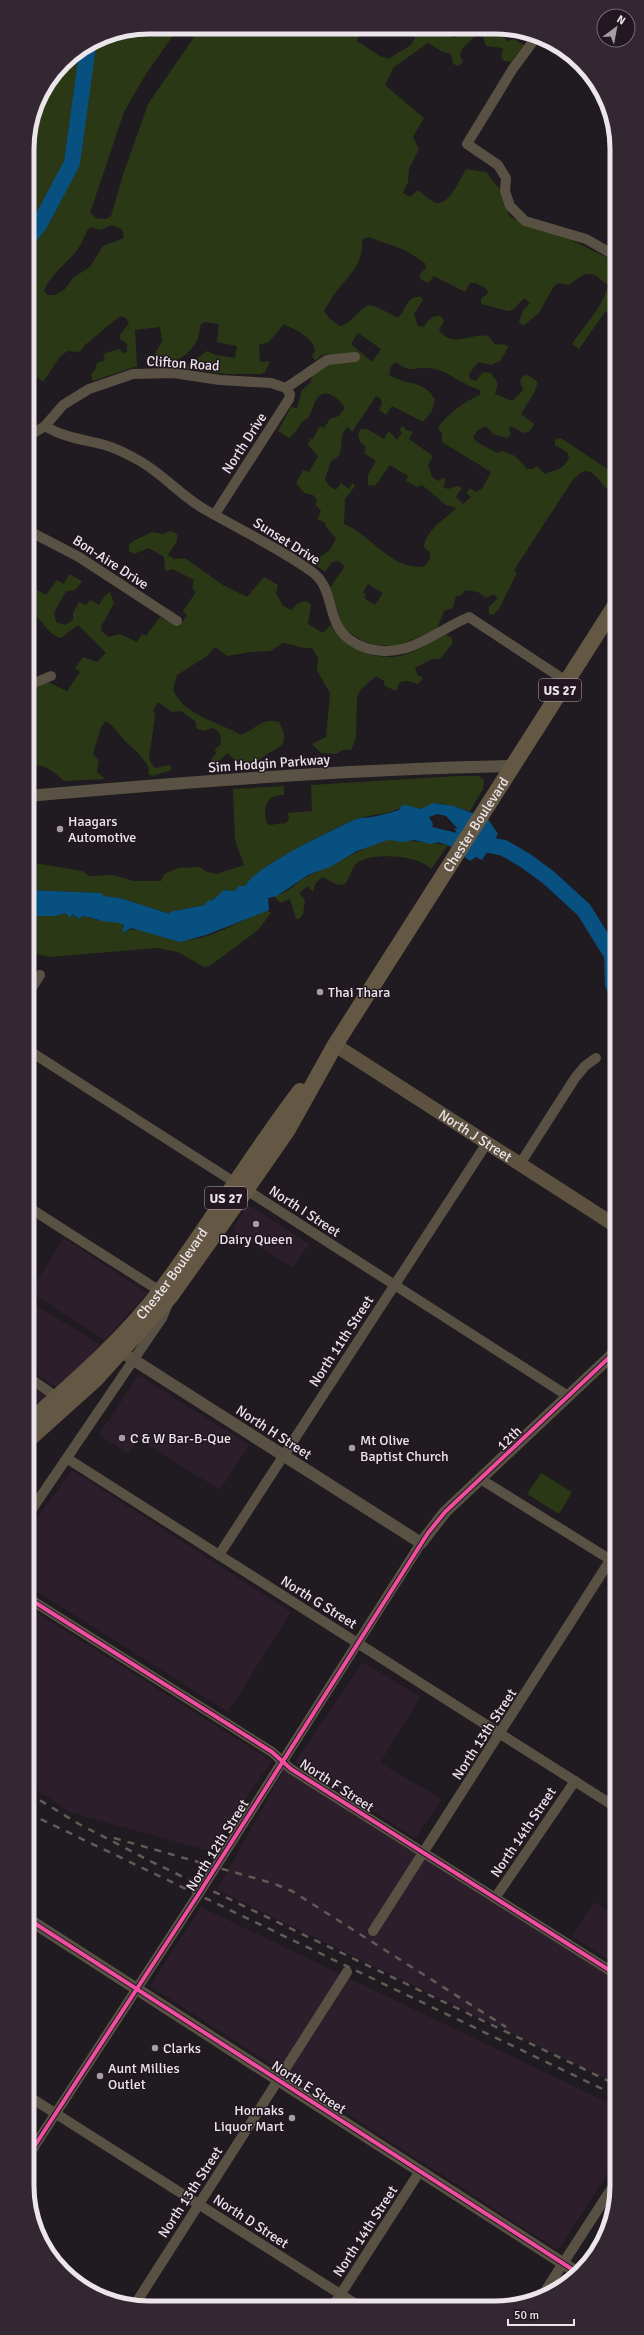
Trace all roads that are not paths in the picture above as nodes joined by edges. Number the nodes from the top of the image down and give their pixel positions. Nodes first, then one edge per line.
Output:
1 (534, 41) edge
2 (610, 253) edge
3 (355, 357) dead end
4 (286, 388) junction
5 (45, 426) junction
6 (34, 433) edge
7 (215, 514) junction
8 (34, 534) edge
9 (610, 613) edge
10 (177, 621) dead end
11 (50, 676) dead end
12 (566, 680) junction
13 (34, 683) edge
14 (509, 772) junction
15 (34, 796) edge
16 (40, 975) dead end
17 (34, 984) edge
18 (335, 1045) junction
19 (34, 1054) edge
20 (596, 1058) dead end
21 (487, 1143) junction
22 (520, 1164) junction
23 (241, 1187) junction
24 (34, 1211) edge
25 (610, 1222) edge
26 (394, 1285) junction
27 (165, 1294) junction
28 (116, 1349) junction
29 (610, 1358) edge
30 (134, 1359) junction
31 (34, 1381) edge
32 (568, 1396) junction
33 (62, 1401) junction
34 (34, 1419) edge
35 (34, 1433) edge
36 (284, 1456) junction
37 (68, 1459) junction
38 (482, 1480) junction
39 (34, 1507) edge
40 (421, 1543) junction
41 (219, 1555) junction
42 (610, 1559) edge
43 (610, 1562) edge
44 (34, 1602) edge
45 (358, 1644) junction
46 (501, 1734) junction
47 (283, 1761) junction
48 (575, 1781) junction
49 (610, 1804) edge
50 (423, 1853) junction
51 (495, 1898) junction
52 (34, 1923) edge
53 (374, 1931) dead end
54 (610, 1970) edge
55 (347, 1972) dead end
56 (137, 1989) junction
57 (278, 2080) junction
58 (34, 2100) edge
59 (56, 2113) junction
60 (34, 2147) edge
61 (420, 2171) junction
62 (610, 2191) edge
63 (198, 2204) junction
64 (563, 2263) junction
65 (573, 2270) edge
66 (547, 2289) edge
67 (340, 2295) junction
68 (138, 2300) edge
69 (336, 2301) edge
70 (350, 2301) edge

1 - 2 street
3 - 4 street
4 - 5 street, Clifton Road
4 - 7 street, North Drive
5 - 6 street
5 - 7 street, Sunset Drive
7 - 12 street, Sunset Drive
8 - 10 street, Bon-Aire Drive
9 - 12 highway, Chester Boulevard / US 27
11 - 13 street
12 - 14 highway, Chester Boulevard / US 27
14 - 15 street, Sim Hodgin Parkway
14 - 18 highway, Chester Boulevard / US 27
16 - 17 street
18 - 21 main road, North J Street
18 - 23 highway, Chester Boulevard / US 27
19 - 23 street, North I Street
20 - 22 street
21 - 22 main road, North J Street
21 - 26 street, North 11th Street
22 - 25 main road, North J Street
23 - 26 street, North I Street
23 - 27 highway, Chester Boulevard / US 27
24 - 27 street
26 - 32 street, North I Street
26 - 36 street, North 11th Street
27 - 28 highway, Chester Boulevard / US 27
27 - 30 street, Chester Boulevard
28 - 30 street, North H Street
28 - 33 highway, Chester Boulevard / US 27
29 - 32 street, 12th
30 - 36 street, North H Street
30 - 37 street, Chester Boulevard
31 - 33 street
32 - 38 street, 12th
33 - 34 highway, Chester Boulevard / US 27
33 - 35 highway, Chester Boulevard / US 27
36 - 40 street, North H Street
36 - 41 street, North 11th Street
37 - 39 street, Chester Boulevard
37 - 41 street, North G Street
38 - 40 street, 12th
38 - 42 street
40 - 45 street, North 12th Street
41 - 45 street, North G Street
43 - 46 street, North 13th Street
44 - 47 street, North F Street
45 - 46 street, North G Street
45 - 47 street, North 12th Street
46 - 48 street, North G Street
46 - 50 street, North 13th Street
47 - 50 street, North F Street
47 - 56 street, North 12th Street
48 - 49 street, North G Street
48 - 51 street, North 14th Street
50 - 51 street, North F Street
50 - 53 street, North 13th Street
51 - 54 street, North F Street
52 - 56 street, North E Street
55 - 57 street, North 13th Street
56 - 57 street, North E Street
56 - 59 street, North 12th Street
57 - 61 street, North E Street
57 - 63 street, North 13th Street
58 - 59 street, North D Street
59 - 60 street, North 12th Street
59 - 63 street, North D Street
61 - 64 street, North E Street
61 - 67 street, North 14th Street
62 - 64 street
63 - 67 street, North D Street
63 - 68 street, North 13th Street
64 - 65 street, North E Street
64 - 66 street
67 - 69 street, North 14th Street
67 - 70 street, North D Street

